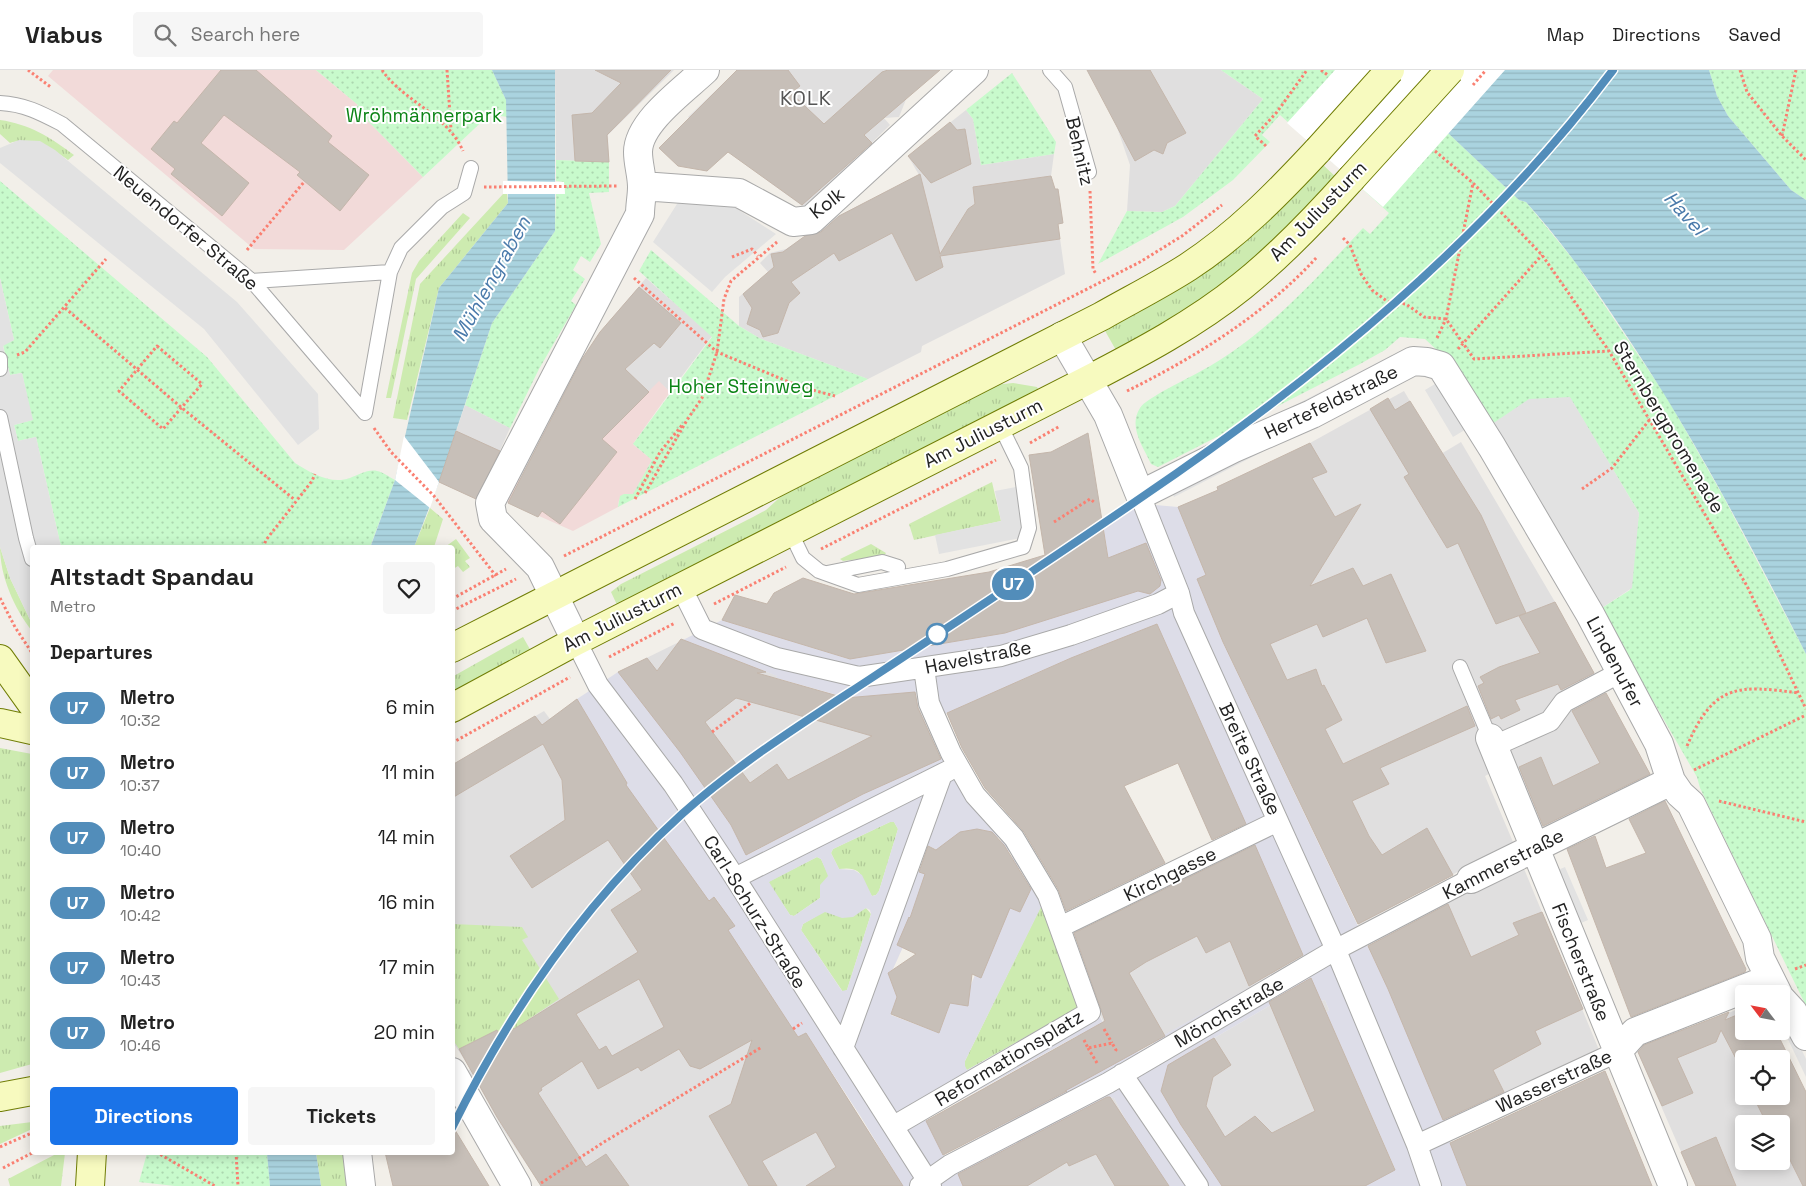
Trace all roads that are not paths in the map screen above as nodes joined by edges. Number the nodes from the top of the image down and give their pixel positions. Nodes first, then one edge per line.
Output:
1 (706, 70) edge
2 (974, 70) edge
3 (1050, 70) edge
4 (1390, 70) edge
5 (1450, 70) edge
6 (0, 103) edge
7 (471, 168) dead end
8 (1088, 172) road end
9 (642, 186) junction
10 (390, 272) junction
11 (252, 281) junction
12 (1062, 336) junction
13 (0, 360) edge
14 (1427, 363) joint
15 (0, 369) edge
16 (1086, 381) junction
17 (0, 417) edge
18 (1000, 424) junction
19 (1140, 495) junction
20 (790, 531) junction
21 (30, 552) edge
22 (898, 567) dead end
23 (827, 573) junction
24 (681, 587) junction
25 (1179, 593) junction
26 (554, 595) junction
27 (576, 640) junction
28 (455, 646) edge
29 (0, 659) edge
30 (1460, 667) dead end
31 (924, 668) junction
32 (1621, 672) junction
33 (30, 701) edge
34 (455, 706) edge
35 (0, 722) edge
36 (30, 730) edge
37 (1492, 742) junction
38 (950, 770) junction
39 (1672, 781) junction
40 (1278, 820) junction
41 (1535, 847) junction
42 (735, 878) junction
43 (1471, 879) joint
44 (1060, 927) junction
45 (1335, 950) junction
46 (1773, 985) edge
47 (1735, 1003) edge
48 (1790, 1008) edge
49 (1806, 1036) edge
50 (843, 1048) junction
51 (1617, 1052) junction
52 (1122, 1074) junction
53 (455, 1077) edge
54 (30, 1091) edge
55 (0, 1097) edge
56 (894, 1126) junction
57 (1417, 1145) junction
58 (92, 1155) edge
59 (357, 1155) edge
60 (1425, 1183) edge
61 (926, 1184) edge
62 (90, 1186) edge
63 (361, 1186) edge
64 (517, 1186) edge
65 (1198, 1186) edge
66 (1673, 1186) edge

1 - 9 street
2 - 9 street, Kolk
3 - 8 lane, Behnitz
4 - 12 main road, bridge
5 - 16 main road, Am Juliusturm, bridge
6 - 11 lane, Neuendorfer Straße
7 - 10 lane
9 - 26 street
10 - 11 lane
10 - 11 lane, Neuendorfer Straße
12 - 16 street, Breite Straße
12 - 26 main road
13 - 15 lane
14 - 19 street, Hertefeldstraße
14 - 32 street, Lindenufer
16 - 18 main road, Am Juliusturm
16 - 19 street, Breite Straße
17 - 21 lane
18 - 20 main road, Am Juliusturm
18 - 23 lane
19 - 25 street, Breite Straße
20 - 23 lane
20 - 24 main road, Am Juliusturm
22 - 23 lane
24 - 27 main road, Am Juliusturm
24 - 31 street, Havelstraße
25 - 31 street, Havelstraße
25 - 40 street, Breite Straße
26 - 27 street
26 - 28 main road
27 - 34 main road, Am Juliusturm
27 - 42 street, Carl-Schurz-Straße
29 - 33 main road
30 - 37 lane
31 - 38 street, Reformationsplatz
32 - 37 street
32 - 39 street, Lindenufer
35 - 36 main road
37 - 41 street, Fischerstraße
38 - 42 street
38 - 44 street, Reformationsplatz
38 - 50 street
39 - 41 street, Kammerstraße
39 - 46 street, Lindenufer
40 - 44 street, Kirchgasse
40 - 45 street, Breite Straße
41 - 43 street, Kammerstraße
41 - 51 street, Fischerstraße
42 - 50 street, Carl-Schurz-Straße
43 - 45 street, Kammerstraße
44 - 56 street, Reformationsplatz
45 - 52 street, Mönchstraße
45 - 57 street, Breite Straße
47 - 51 street, Wasserstraße
48 - 49 street, Lindenufer
50 - 56 street, Carl-Schurz-Straße
51 - 57 street, Wasserstraße
51 - 66 street, Fischerstraße
52 - 61 street, Mönchstraße
52 - 65 street
53 - 64 street
54 - 55 main road
56 - 61 street, Carl-Schurz-Straße
57 - 60 street, Breite Straße
58 - 62 main road
59 - 63 street

